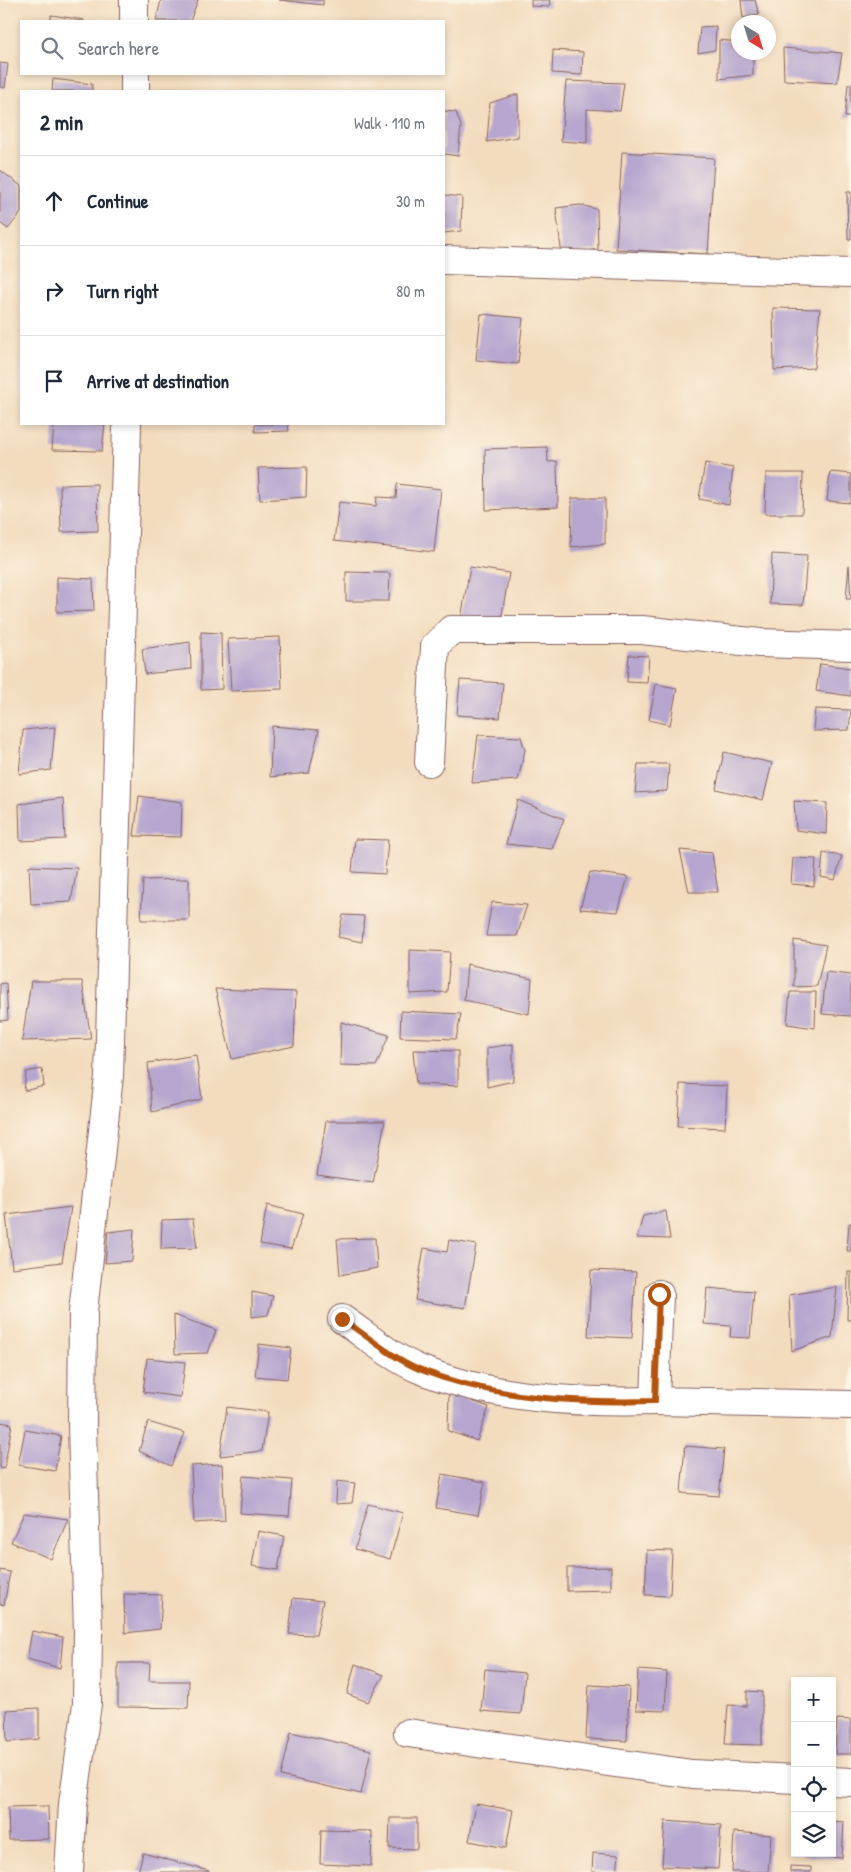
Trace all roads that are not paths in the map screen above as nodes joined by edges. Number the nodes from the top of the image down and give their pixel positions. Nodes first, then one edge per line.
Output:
1 (134, 0) edge
2 (134, 20) edge
3 (135, 75) edge
4 (135, 90) edge
5 (445, 260) edge
6 (851, 273) edge
7 (127, 425) edge
8 (851, 646) edge
9 (429, 762) dead end
10 (659, 1294) dead end
11 (342, 1319) dead end
12 (655, 1401) junction
13 (851, 1405) edge
14 (408, 1733) dead end
15 (791, 1779) edge
16 (836, 1781) edge
17 (851, 1782) edge
18 (69, 1872) edge

1 - 2 street
3 - 4 street
5 - 6 street
7 - 18 street
8 - 9 street
10 - 12 street
11 - 12 street
12 - 13 street
14 - 15 street
16 - 17 street

